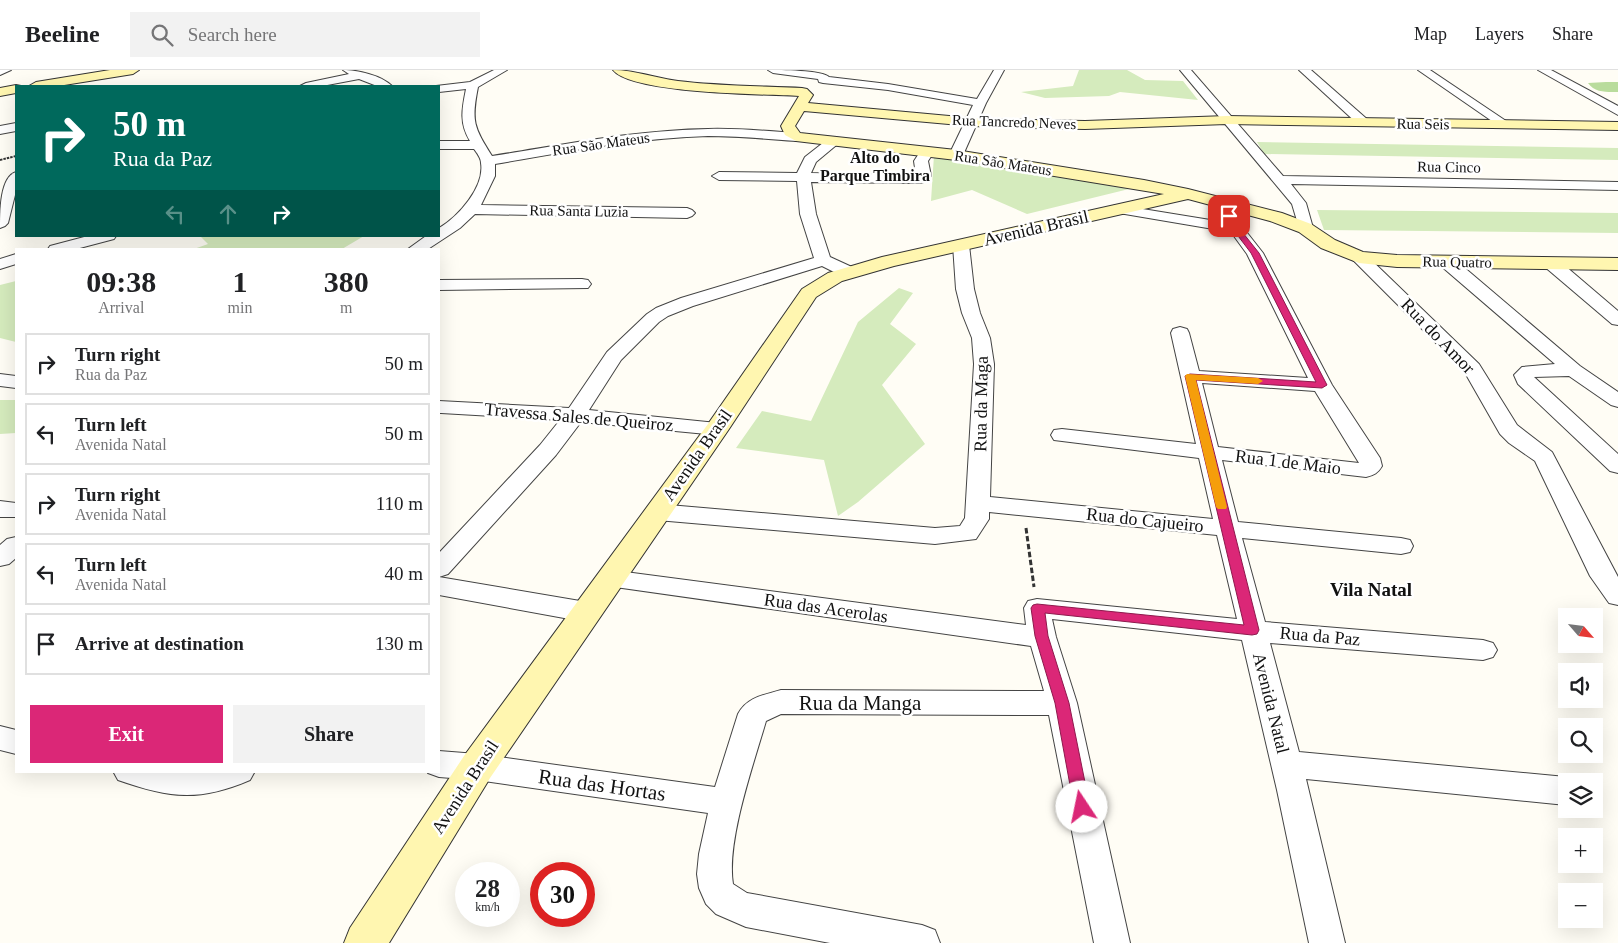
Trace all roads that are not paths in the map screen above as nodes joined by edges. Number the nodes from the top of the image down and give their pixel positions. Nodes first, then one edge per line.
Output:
1 (6, 70) edge
2 (133, 70) edge
3 (348, 70) edge
4 (502, 70) edge
5 (619, 70) edge
6 (773, 70) edge
7 (999, 70) edge
8 (1185, 70) edge
9 (1304, 70) edge
10 (1423, 70) edge
11 (1543, 70) edge
12 (115, 71) edge
13 (0, 72) edge
14 (877, 74) dead end
15 (362, 76) junction
16 (825, 76) edge
17 (860, 83) junction
18 (41, 85) edge
19 (312, 85) edge
20 (384, 85) edge
21 (473, 85) junction
22 (440, 89) edge
23 (15, 90) edge
24 (0, 92) edge
25 (805, 96) junction
26 (980, 103) junction
27 (1618, 111) edge
28 (1228, 120) junction
29 (971, 122) junction
30 (1364, 123) junction
31 (1506, 125) junction
32 (1618, 126) edge
33 (15, 127) edge
34 (0, 130) edge
35 (796, 136) junction
36 (833, 142) junction
37 (440, 145) edge
38 (479, 146) junction
39 (927, 152) junction
40 (956, 155) junction
41 (488, 162) junction
42 (719, 176) dead end
43 (803, 176) junction
44 (15, 177) edge
45 (1280, 180) junction
46 (1618, 186) edge
47 (1188, 194) junction
48 (1222, 202) junction
49 (471, 209) junction
50 (1118, 209) junction
51 (687, 213) dead end
52 (0, 223) edge
53 (1236, 228) junction
54 (1305, 228) junction
55 (440, 234) edge
56 (104, 237) edge
57 (436, 237) edge
58 (961, 245) junction
59 (60, 248) edge
60 (418, 248) edge
61 (1360, 257) junction
62 (15, 259) edge
63 (823, 260) junction
64 (1447, 262) junction
65 (1551, 263) junction
66 (0, 264) edge
67 (1618, 264) edge
68 (848, 272) junction
69 (582, 284) dead end
70 (440, 285) edge
71 (1618, 320) edge
72 (1180, 333) dead end
73 (1573, 370) junction
74 (1190, 376) junction
75 (0, 380) edge
76 (15, 382) edge
77 (1322, 385) junction
78 (1618, 401) edge
79 (441, 407) dead end
80 (575, 415) junction
81 (717, 429) junction
82 (1062, 435) dead end
83 (1208, 452) junction
84 (1618, 466) edge
85 (978, 503) junction
86 (0, 509) edge
87 (15, 510) edge
88 (657, 512) junction
89 (1227, 529) junction
90 (15, 546) edge
91 (1401, 546) dead end
92 (0, 558) edge
93 (440, 567) edge
94 (610, 579) junction
95 (440, 586) edge
96 (1618, 596) edge
97 (586, 612) junction
98 (1040, 622) junction
99 (1252, 630) junction
100 (1483, 650) dead end
101 (1062, 703) junction
102 (0, 738) edge
103 (15, 742) edge
104 (440, 764) edge
105 (1286, 764) junction
106 (477, 767) junction
107 (137, 773) edge
108 (233, 773) edge
109 (1558, 791) edge
110 (726, 802) junction
111 (365, 943) edge
112 (922, 943) edge
113 (1112, 943) edge
114 (1328, 943) edge

1 - 13 street
2 - 12 street
3 - 15 street
4 - 21 street
5 - 25 street, Rua Tancredo Neves
6 - 16 street
7 - 26 street
8 - 28 street
9 - 30 street
10 - 31 street
11 - 27 street
12 - 18 street
14 - 17 street
15 - 19 street
15 - 20 street
16 - 17 street
16 - 25 street
17 - 26 street
21 - 22 street
21 - 38 street
23 - 24 street
25 - 29 street, Rua Tancredo Neves
25 - 35 street
26 - 29 street
28 - 29 street, Rua Tancredo Neves
28 - 30 street, Rua Seis
28 - 45 street
29 - 40 street
30 - 31 street, Rua Seis
31 - 32 street, Rua Seis
33 - 34 street
35 - 36 street, Rua São Mateus
35 - 41 street, Rua São Mateus
36 - 39 street, Rua São Mateus
36 - 43 street
37 - 38 street
38 - 41 street
39 - 40 street, Rua São Mateus
39 - 43 street
40 - 47 street, Rua São Mateus
41 - 49 street
42 - 43 street
43 - 63 street
44 - 52 street
45 - 46 street, Rua Cinco
45 - 54 street
47 - 48 street, Rua São Mateus
47 - 50 street, Avenida Brasil
48 - 53 street
48 - 54 street, Rua São Mateus
49 - 51 street, Rua Santa Luzia
49 - 55 street
50 - 53 street
50 - 58 street, Avenida Brasil
53 - 77 street
54 - 61 street, Rua Quatro
56 - 59 street
57 - 60 street
58 - 68 street, Avenida Brasil
58 - 85 street, Rua da Maga
61 - 64 street, Rua Quatro
61 - 96 street, Rua do Amor
62 - 66 street
63 - 68 street
63 - 80 street
64 - 65 street, Rua Quatro
64 - 73 street
65 - 67 street, Rua Quatro
65 - 71 street
68 - 81 street, Avenida Brasil
69 - 70 street
72 - 74 street, Avenida Natal
73 - 78 street
73 - 84 street
74 - 77 street
74 - 83 street, Avenida Natal
75 - 76 street
77 - 83 street, Rua 1 de Maio
79 - 80 street, Travessa Sales de Queiroz
80 - 81 street, Travessa Sales de Queiroz
80 - 93 street
81 - 88 street, Avenida Brasil
82 - 83 street, Rua 1 de Maio
83 - 89 street, Avenida Natal
85 - 88 street, Rua da Maga
85 - 89 street, Rua do Cajueiro
86 - 87 street
88 - 94 street, Avenida Brasil
89 - 91 street, Rua do Cajueiro
89 - 99 street, Avenida Natal
90 - 92 street
94 - 97 street, Avenida Brasil
94 - 98 street, Rua das Acerolas
95 - 97 street
97 - 106 street, Avenida Brasil
98 - 99 street, Rua da Paz
98 - 101 street
99 - 100 street, Rua da Paz
99 - 105 street, Avenida Natal
101 - 110 street, Rua da Manga
101 - 113 street
102 - 103 street
104 - 106 street, Rua das Hortas
105 - 109 street
105 - 114 street, Avenida Natal
106 - 110 street, Rua das Hortas
106 - 111 street, Avenida Brasil
107 - 108 street
110 - 112 street, Rua da Manga

